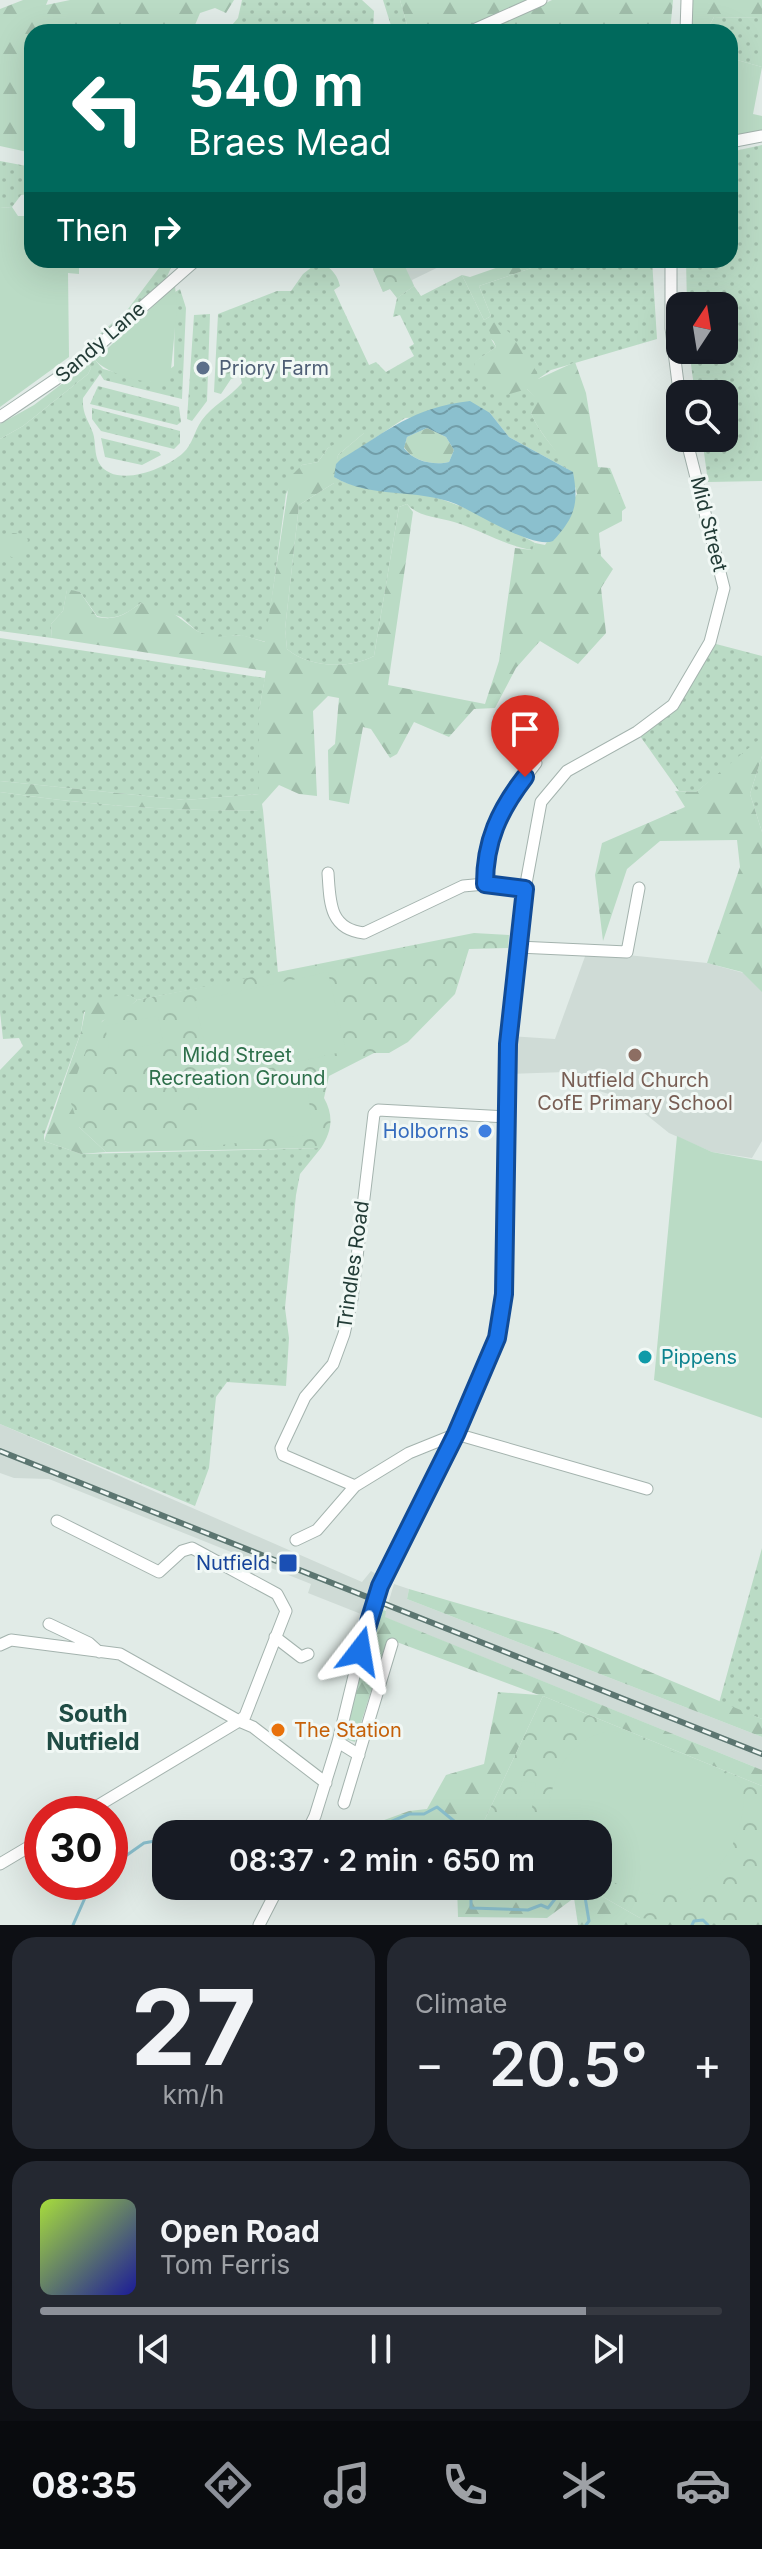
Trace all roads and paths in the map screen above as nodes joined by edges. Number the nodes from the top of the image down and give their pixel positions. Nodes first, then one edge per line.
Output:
1 (541, 0) edge
2 (687, 0) edge
3 (487, 24) edge
4 (686, 24) edge
5 (762, 136) edge
6 (738, 140) edge
7 (187, 268) edge
8 (671, 268) edge
9 (678, 380) edge
10 (0, 417) edge
11 (690, 452) edge
12 (536, 763) dead end
13 (328, 873) dead end
14 (485, 884) junction
15 (639, 888) dead end
16 (525, 889) junction
17 (518, 947) junction
18 (507, 1117) junction
19 (456, 1434) junction
20 (355, 1486) junction
21 (647, 1489) dead end
22 (57, 1521) dead end
23 (296, 1540) dead end
24 (49, 1624) dead end
25 (275, 1637) junction
26 (392, 1644) dead end
27 (0, 1645) edge
28 (99, 1653) junction
29 (308, 1654) dead end
30 (239, 1721) junction
31 (338, 1742) junction
32 (359, 1755) junction
33 (326, 1783) junction
34 (114, 1796) edge
35 (344, 1803) dead end
36 (313, 1820) edge
37 (24, 1850) edge
38 (0, 1864) edge
39 (272, 1900) edge
40 (259, 1925) edge

1 - 3 street
2 - 4 street
5 - 6 street
7 - 10 street, Sandy Lane
8 - 9 street
11 - 16 street, Mid Street
12 - 14 street
13 - 14 street
14 - 16 street
15 - 17 street
16 - 17 street, Mid Street
17 - 18 street, Mid Street
18 - 19 street, Mid Street
18 - 20 street, Trindles Road
19 - 20 street
19 - 21 street
19 - 31 street, Mid Street
20 - 23 street
22 - 25 street
24 - 28 street
25 - 29 street
25 - 30 street
26 - 32 street
27 - 28 street
28 - 30 street
30 - 33 street
30 - 34 street
31 - 32 street
31 - 33 street, Mid Street
32 - 35 street
33 - 36 street, Mid Street
37 - 38 street
39 - 40 street

